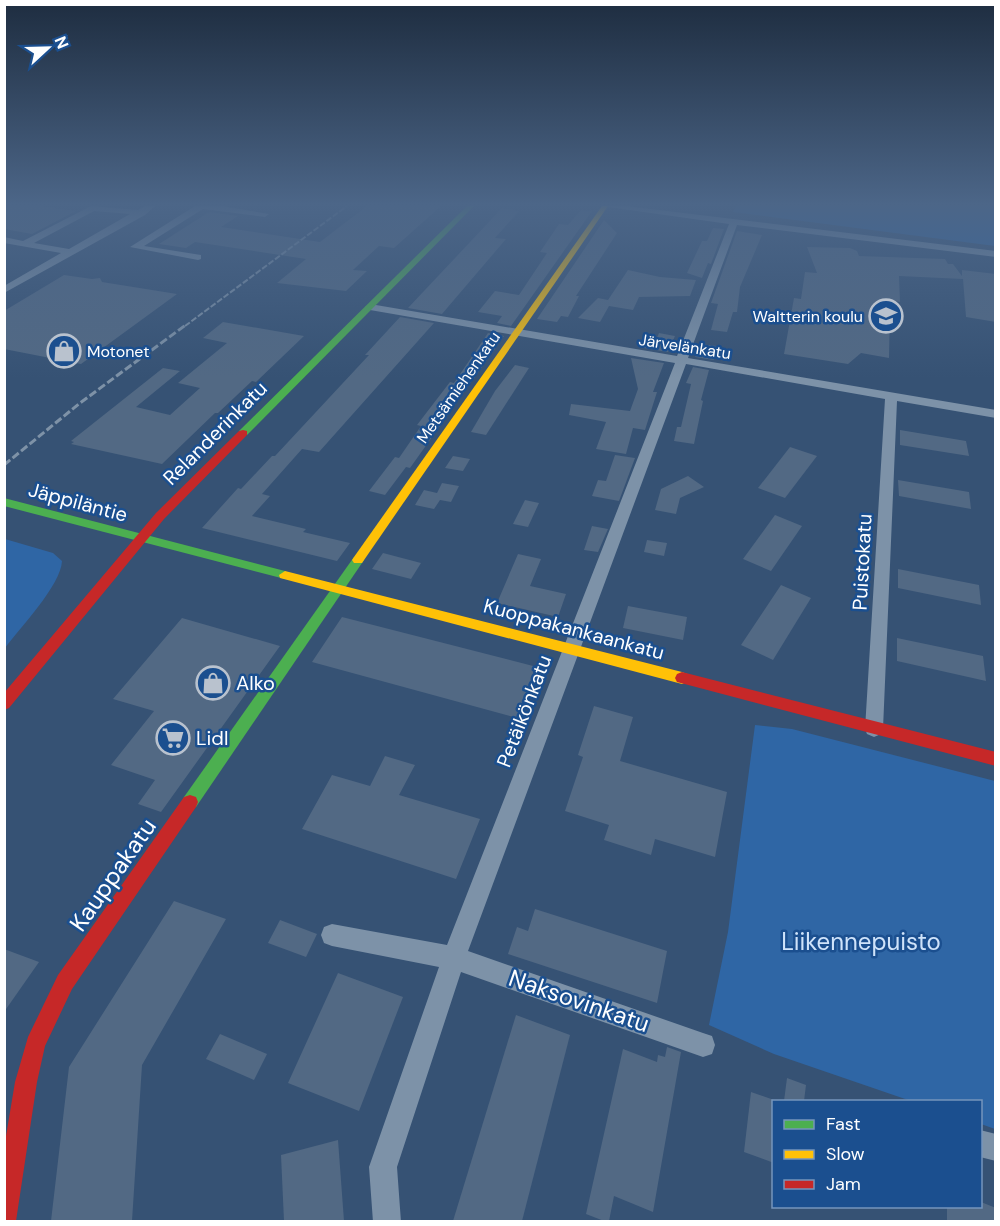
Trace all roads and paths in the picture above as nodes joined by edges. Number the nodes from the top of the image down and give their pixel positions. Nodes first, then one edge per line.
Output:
1 (51, 263) edge
2 (414, 263) edge
3 (565, 263) edge
4 (719, 263) edge
5 (4, 290) edge
6 (370, 308) junction
7 (515, 334) junction
8 (682, 362) junction
9 (891, 397) junction
10 (996, 414) edge
11 (4, 502) edge
12 (141, 539) junction
13 (338, 587) junction
14 (572, 649) junction
15 (4, 704) edge
16 (874, 729) junction
17 (996, 759) edge
18 (332, 934) dead end
19 (454, 958) junction
20 (703, 1045) dead end
21 (4, 1221) edge
22 (387, 1221) edge

1 - 5 street
2 - 6 main road, Relanderinkatu
3 - 7 main road, Metsämiehenkatu
4 - 8 street, Petäikönkatu
6 - 7 street, Järvelänkatu
6 - 12 main road, Relanderinkatu
7 - 8 street, Järvelänkatu
7 - 13 main road, Metsämiehenkatu
8 - 9 street, Järvelänkatu
8 - 14 street, Petäikönkatu
9 - 10 street, Järvelänkatu
9 - 16 street, Puistokatu
11 - 12 main road, Jäppiläntie
12 - 13 main road, Kuoppakankaankatu
12 - 15 main road, Relanderinkatu
13 - 14 main road, Kuoppakankaankatu
13 - 21 main road, Kauppakatu
14 - 16 main road, Kuoppakankaankatu
14 - 19 street, Petäikönkatu
16 - 17 main road, Kuoppakankaankatu
18 - 19 street, Naksovinkatu
19 - 20 street, Naksovinkatu
19 - 22 street, Petäikönkatu

